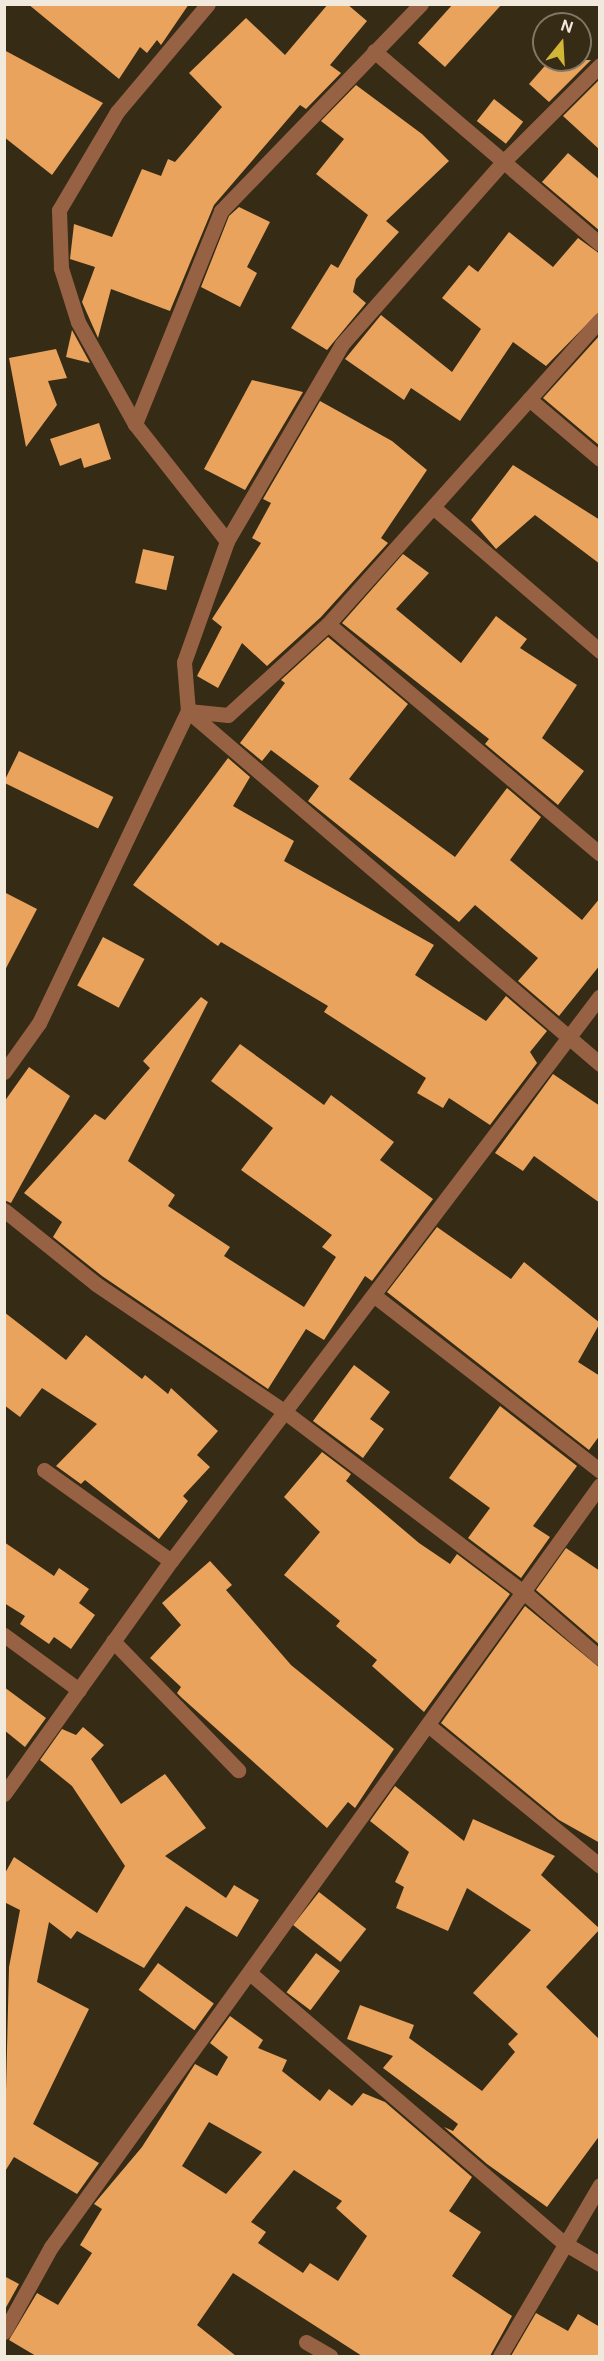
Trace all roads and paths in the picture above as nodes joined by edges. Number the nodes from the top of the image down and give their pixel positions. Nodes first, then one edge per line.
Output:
1 (208, 4) edge
2 (420, 4) edge
3 (374, 51) junction
4 (600, 66) edge
5 (504, 160) junction
6 (600, 244) edge
7 (600, 320) edge
8 (529, 399) junction
9 (135, 423) junction
10 (600, 459) edge
11 (433, 507) junction
12 (227, 541) junction
13 (328, 624) junction
14 (600, 651) edge
15 (188, 711) junction
16 (600, 854) edge
17 (600, 996) edge
18 (566, 1038) junction
19 (600, 1064) edge
20 (4, 1072) edge
21 (4, 1210) edge
22 (376, 1297) junction
23 (285, 1412) junction
24 (44, 1470) dead end
25 (600, 1471) edge
26 (600, 1485) edge
27 (171, 1561) junction
28 (526, 1594) junction
29 (4, 1635) edge
30 (113, 1641) junction
31 (600, 1658) edge
32 (79, 1690) junction
33 (428, 1725) junction
34 (237, 1770) dead end
35 (4, 1794) edge
36 (600, 1866) edge
37 (251, 1974) junction
38 (600, 2185) edge
39 (564, 2243) junction
40 (600, 2265) edge
41 (4, 2332) edge
42 (306, 2342) dead end
43 (330, 2356) edge
44 (500, 2356) edge

1 - 9 street
2 - 3 street
3 - 5 street
3 - 9 street
4 - 5 street
5 - 6 street
5 - 12 street
7 - 8 street
8 - 10 street
8 - 11 street
9 - 12 street
11 - 13 street
11 - 14 street
12 - 15 street
13 - 15 street
13 - 16 street
15 - 18 street
15 - 20 street
17 - 18 street
18 - 19 street
18 - 22 street
21 - 23 street
22 - 23 street
22 - 25 street
23 - 27 street
23 - 28 street
24 - 27 street
26 - 28 street
27 - 30 street
28 - 31 street
28 - 33 street
29 - 32 street
30 - 32 street
30 - 34 street
32 - 35 street
33 - 36 street
33 - 37 street
37 - 39 street
37 - 41 street
38 - 39 street
39 - 40 street
39 - 44 street
42 - 43 street

